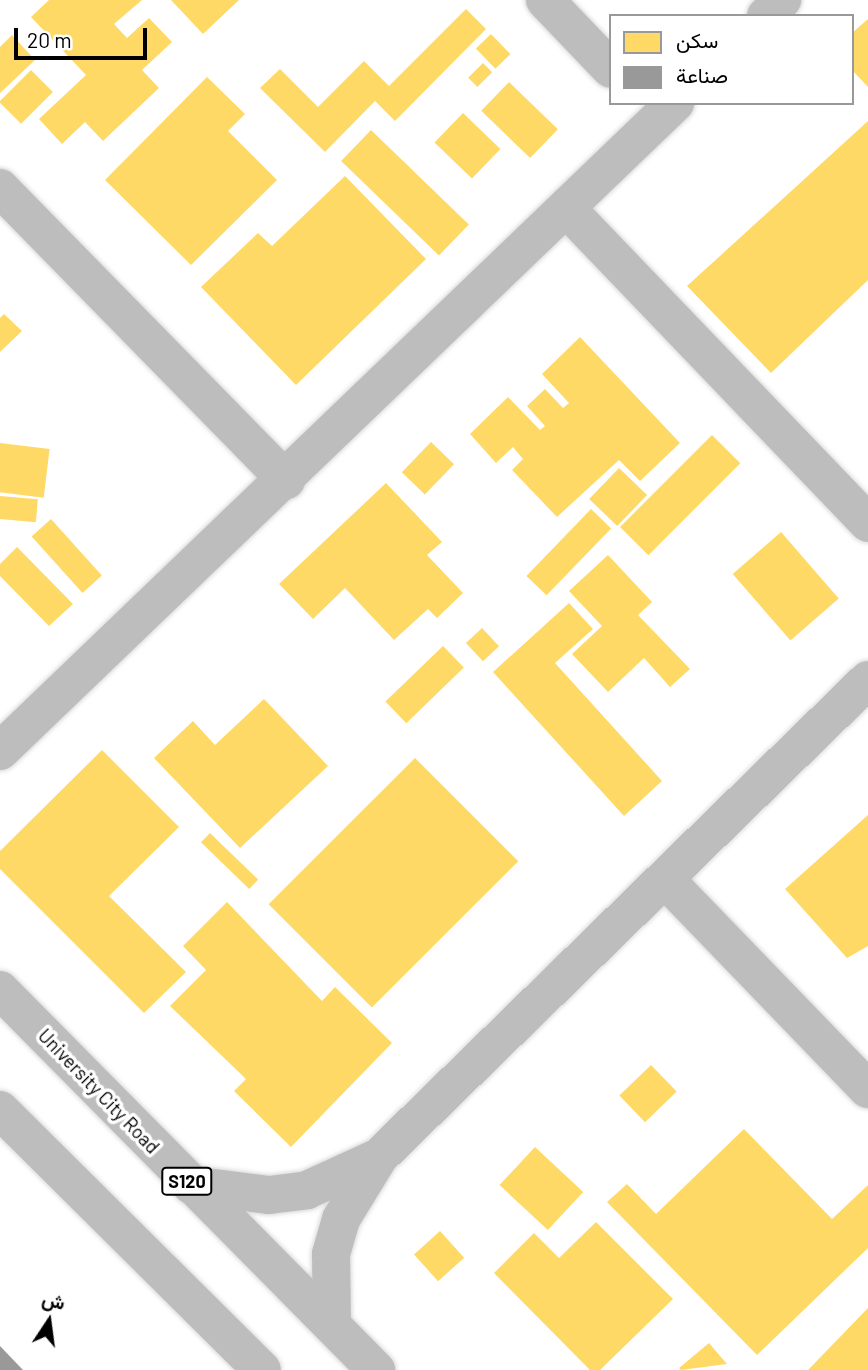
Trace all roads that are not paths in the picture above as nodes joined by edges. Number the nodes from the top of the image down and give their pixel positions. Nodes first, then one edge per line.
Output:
1 (545, 0) edge
2 (782, 0) edge
3 (768, 14) edge
4 (609, 67) edge
5 (659, 109) edge
6 (0, 188) edge
7 (567, 209) junction
8 (286, 480) junction
9 (868, 523) edge
10 (868, 680) edge
11 (7, 751) edge
12 (665, 879) junction
13 (0, 990) edge
14 (868, 1089) edge
15 (0, 1110) edge
16 (379, 1157) junction
17 (191, 1185) junction
18 (332, 1324) junction
19 (262, 1370) edge
20 (376, 1370) edge

1 - 4 street
2 - 3 street
5 - 7 street
6 - 8 street
7 - 8 street
7 - 9 street
8 - 11 street
10 - 12 street
12 - 14 street
12 - 16 street
13 - 17 street, University City Road / S120
15 - 19 street
16 - 17 street
16 - 18 street
17 - 18 street, University City Road / S120
18 - 20 street, University City Road / S120

